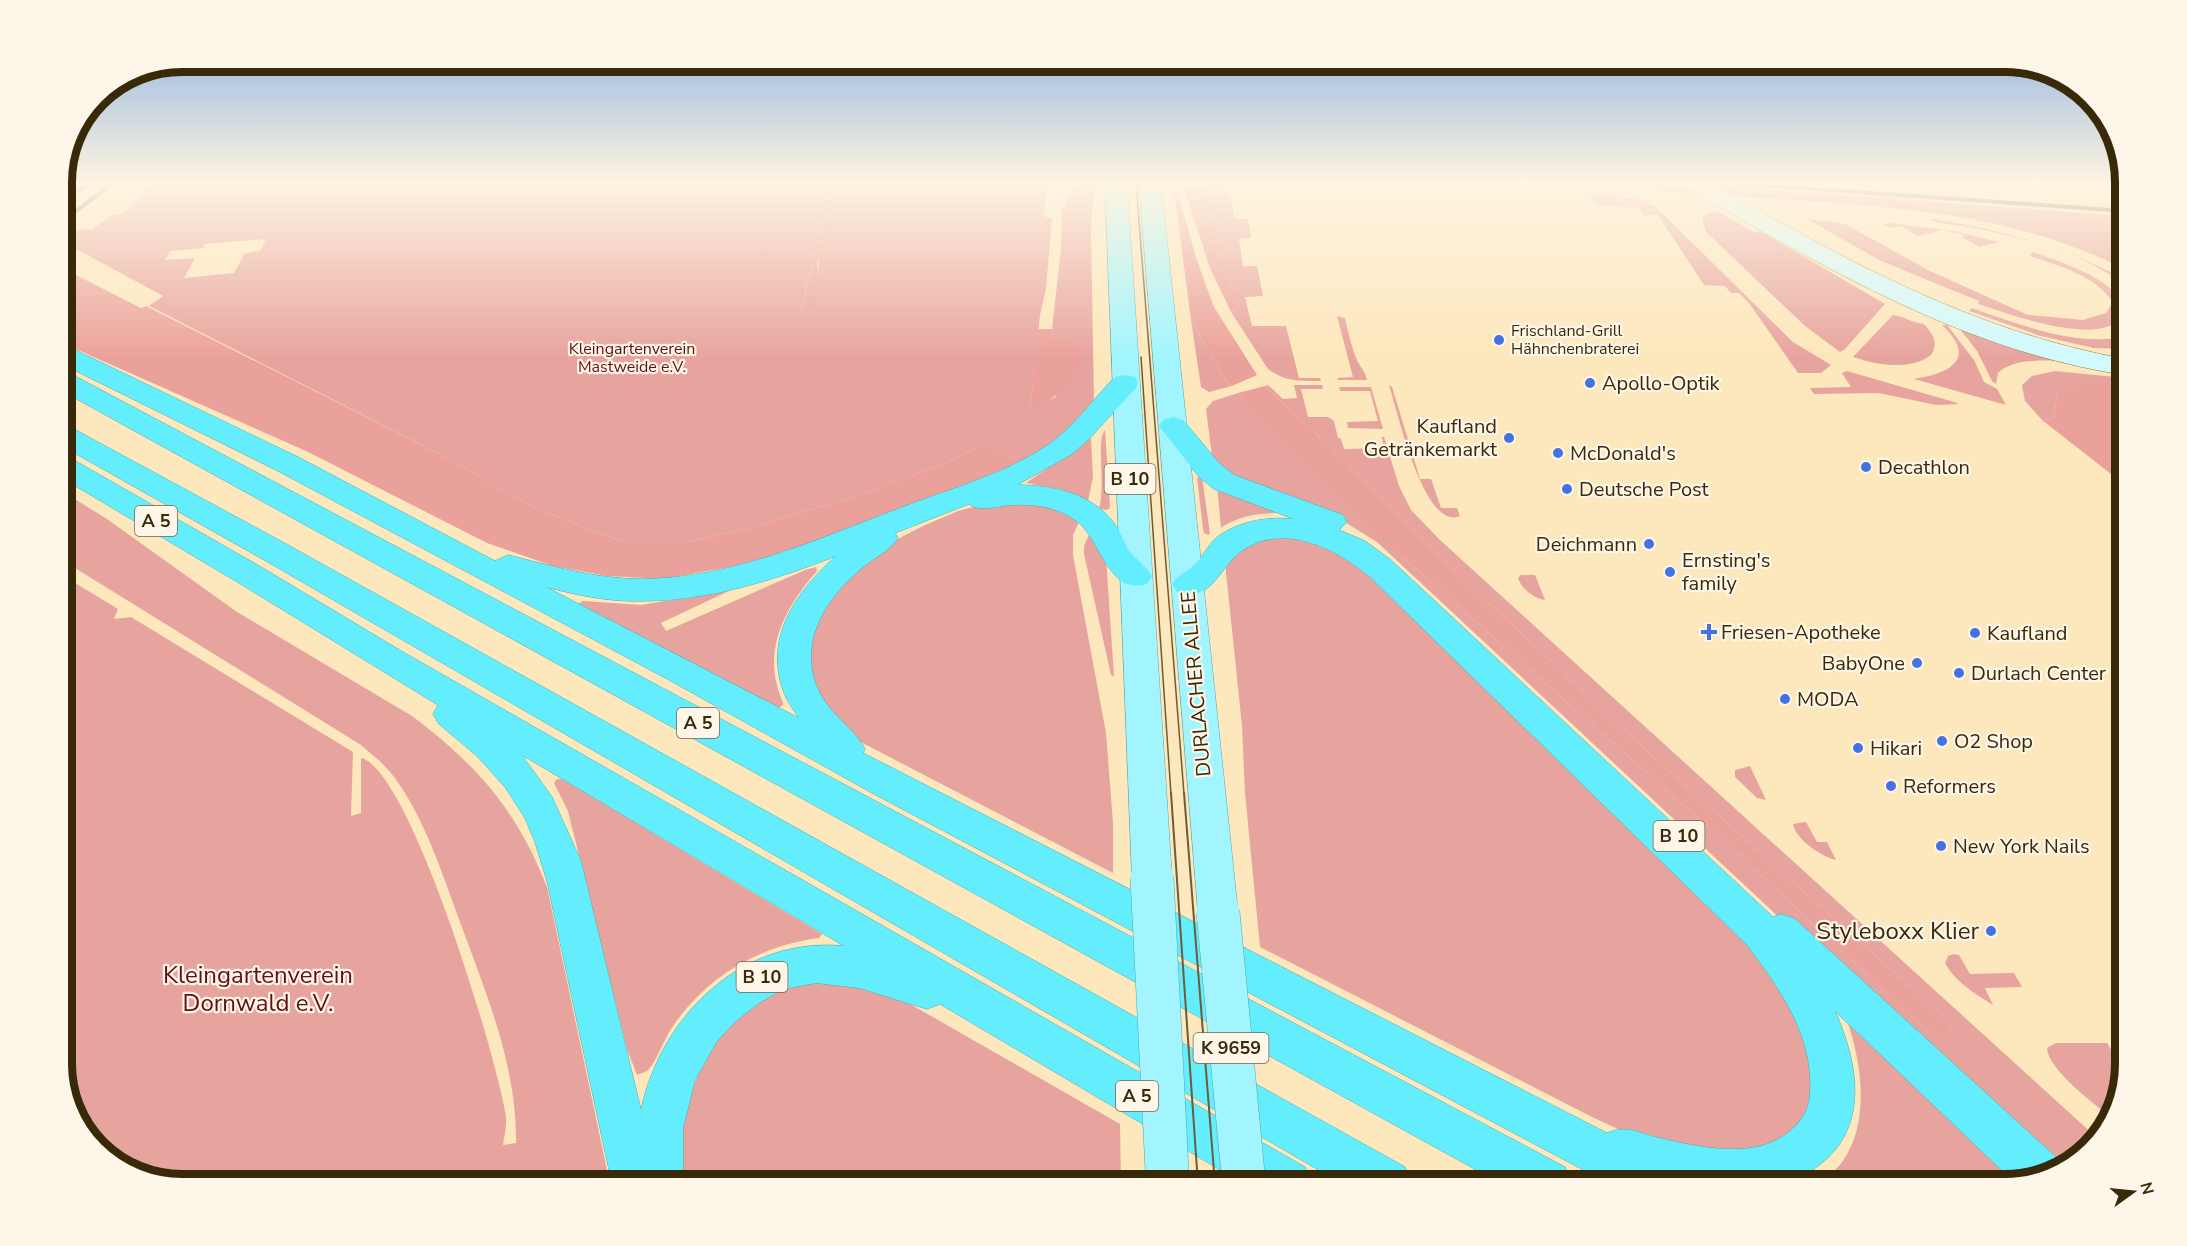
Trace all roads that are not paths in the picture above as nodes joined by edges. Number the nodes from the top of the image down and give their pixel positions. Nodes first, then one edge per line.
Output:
1 (1119, 241) edge
2 (1155, 241) edge
3 (1799, 241) edge
4 (1822, 241) edge
5 (2115, 356) edge
6 (72, 359) edge
7 (2115, 365) edge
8 (1125, 383) junction
9 (72, 385) edge
10 (1173, 426) junction
11 (72, 440) edge
12 (72, 472) edge
13 (448, 550) junction
14 (1136, 576) junction
15 (1188, 584) junction
16 (391, 661) junction
17 (887, 783) junction
18 (986, 1007) junction
19 (1560, 1135) junction
20 (2034, 1170) edge
21 (633, 1174) edge
22 (660, 1174) edge
23 (1167, 1174) edge
24 (1243, 1174) edge
25 (1269, 1174) edge
26 (1369, 1174) edge
27 (1528, 1174) edge
28 (1636, 1174) edge

1 - 8 main road, B 10
2 - 10 main road, DURLACHER ALLEE / K 9659
3 - 7 main road
4 - 5 main road
6 - 13 highway
8 - 13 highway
8 - 14 main road, B 10
9 - 27 highway, A 5
10 - 15 main road, DURLACHER ALLEE / K 9659
10 - 20 highway, B 10
11 - 26 highway, A 5
12 - 16 highway, A 5
13 - 17 highway
14 - 17 highway
14 - 23 main road, B 10, bridge
15 - 19 highway
15 - 24 main road, DURLACHER ALLEE / K 9659, bridge
16 - 18 highway, A 5
16 - 21 highway
17 - 19 highway
18 - 22 highway, B 10
18 - 25 highway, A 5
19 - 28 highway

